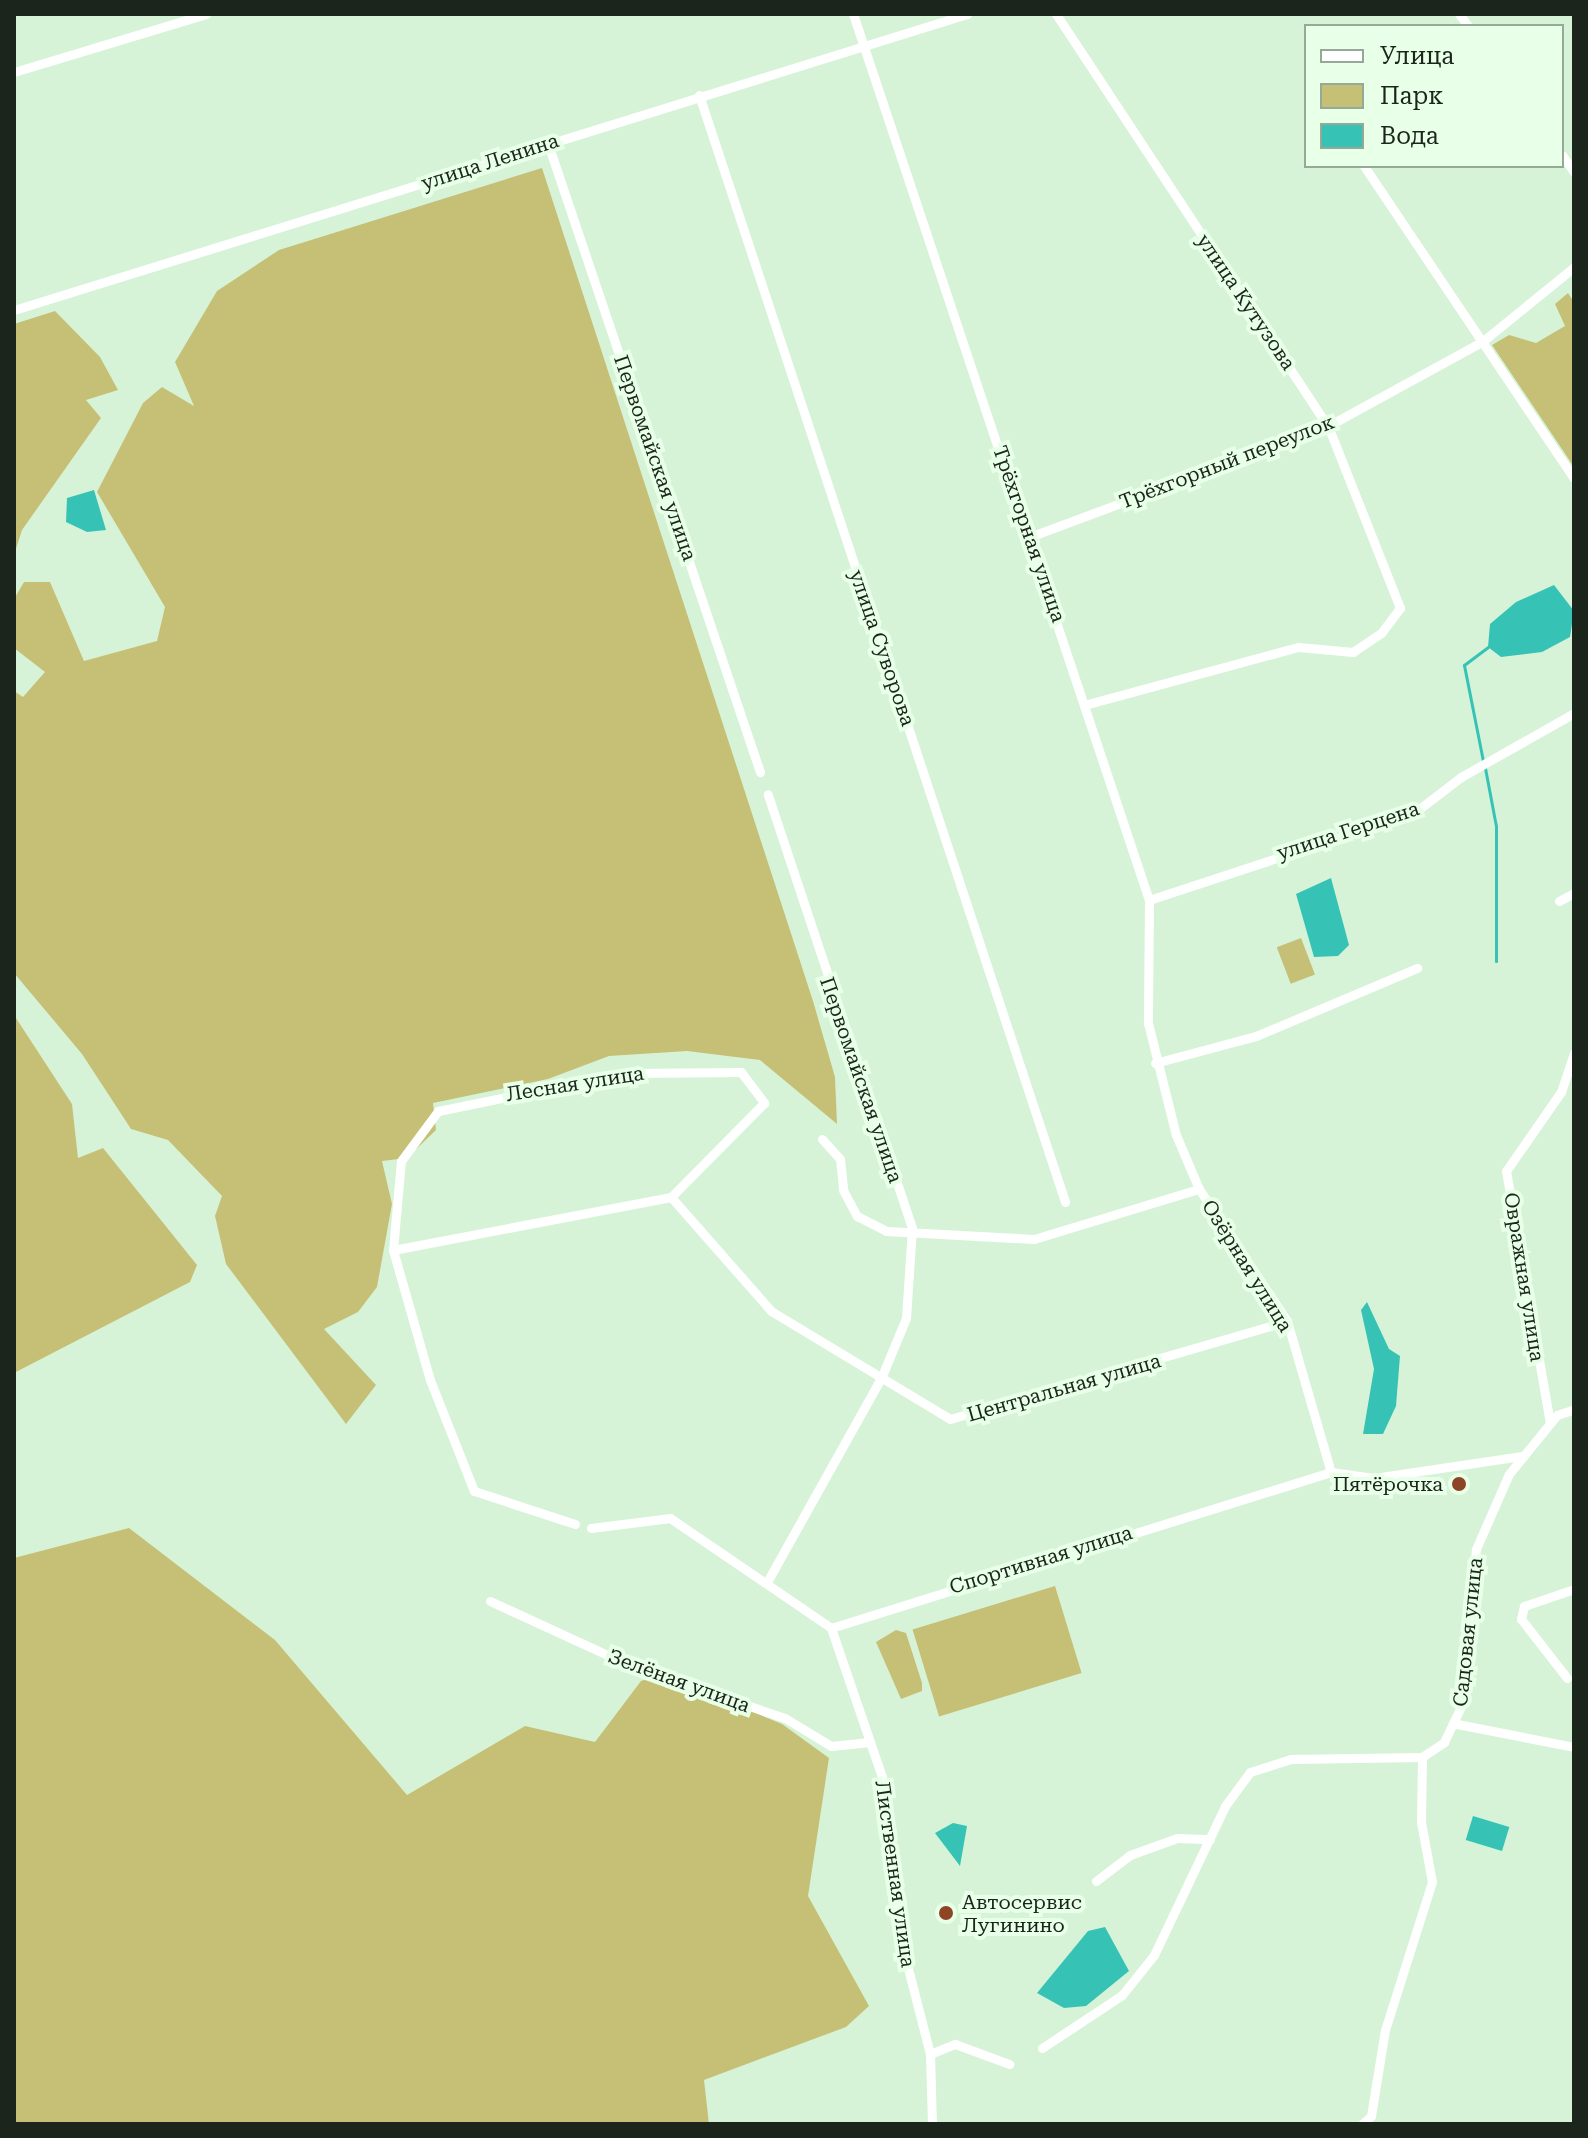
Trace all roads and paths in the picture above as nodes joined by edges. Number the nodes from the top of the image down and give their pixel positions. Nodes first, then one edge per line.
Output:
1 (206, 14) edge
2 (853, 14) edge
3 (967, 14) edge
4 (1056, 14) edge
5 (862, 43) junction
6 (14, 72) edge
7 (699, 95) junction
8 (548, 144) junction
9 (1365, 168) edge
10 (1574, 267) edge
11 (14, 310) edge
12 (1483, 341) junction
13 (1328, 426) junction
14 (1574, 478) edge
15 (1032, 536) junction
16 (1085, 705) junction
17 (1574, 713) edge
18 (760, 772) dead end
19 (768, 794) dead end
20 (1574, 893) edge
21 (1149, 900) junction
22 (1559, 901) dead end
23 (1417, 968) dead end
24 (1574, 1053) edge
25 (1155, 1063) junction
26 (822, 1139) dead end
27 (1199, 1189) junction
28 (671, 1197) junction
29 (1065, 1202) dead end
30 (912, 1228) junction
31 (393, 1250) junction
32 (1287, 1321) junction
33 (882, 1376) junction
34 (1574, 1409) edge
35 (1550, 1423) junction
36 (1522, 1456) junction
37 (1331, 1472) junction
38 (575, 1524) dead end
39 (591, 1528) dead end
40 (767, 1582) junction
41 (1574, 1589) edge
42 (490, 1601) dead end
43 (831, 1628) junction
44 (1567, 1678) dead end
45 (1457, 1724) junction
46 (870, 1742) junction
47 (1574, 1747) edge
48 (1422, 1757) junction
49 (1210, 1839) junction
50 (1096, 1881) dead end
51 (1042, 2048) dead end
52 (930, 2054) junction
53 (1009, 2064) dead end
54 (932, 2124) edge
55 (1362, 2124) edge

1 - 6 street
2 - 5 street, Трёхгорная улица
3 - 5 street, улица Ленина
4 - 13 street, улица Кутузова
5 - 7 street, улица Ленина
5 - 15 street, Трёхгорная улица
7 - 8 street, улица Ленина
7 - 29 street, улица Суворова
8 - 11 street, улица Ленина
8 - 18 street, Первомайская улица
9 - 12 street
10 - 12 street, Трёхгорный переулок
12 - 13 street, Трёхгорный переулок
12 - 14 street
13 - 15 street, Трёхгорный переулок
13 - 16 street, улица Кутузова
15 - 16 street, Трёхгорная улица
16 - 21 street, Трёхгорная улица
17 - 21 street, улица Герцена
19 - 30 street, Первомайская улица
20 - 22 street
21 - 25 street, Трёхгорная улица
23 - 25 street
24 - 35 street, Овражная улица
25 - 27 street, Озёрная улица
26 - 30 street
27 - 30 street
27 - 32 street, Озёрная улица
28 - 31 street
28 - 31 street, Лесная улица
28 - 33 street, Центральная улица
30 - 33 street
31 - 38 street
32 - 33 street, Центральная улица
32 - 37 street, Озёрная улица
33 - 40 street
34 - 35 street, Садовая улица
35 - 36 street, Садовая улица
36 - 37 street, Спортивная улица
36 - 45 street, Садовая улица
37 - 43 street, Спортивная улица
39 - 40 street
40 - 43 street
41 - 44 street
42 - 46 street, Зелёная улица
43 - 46 street, Лиственная улица
45 - 47 street
45 - 48 street, Садовая улица
46 - 52 street, Лиственная улица
48 - 49 street
48 - 55 street
49 - 50 street
49 - 51 street
52 - 53 street
52 - 54 street, Лиственная улица

